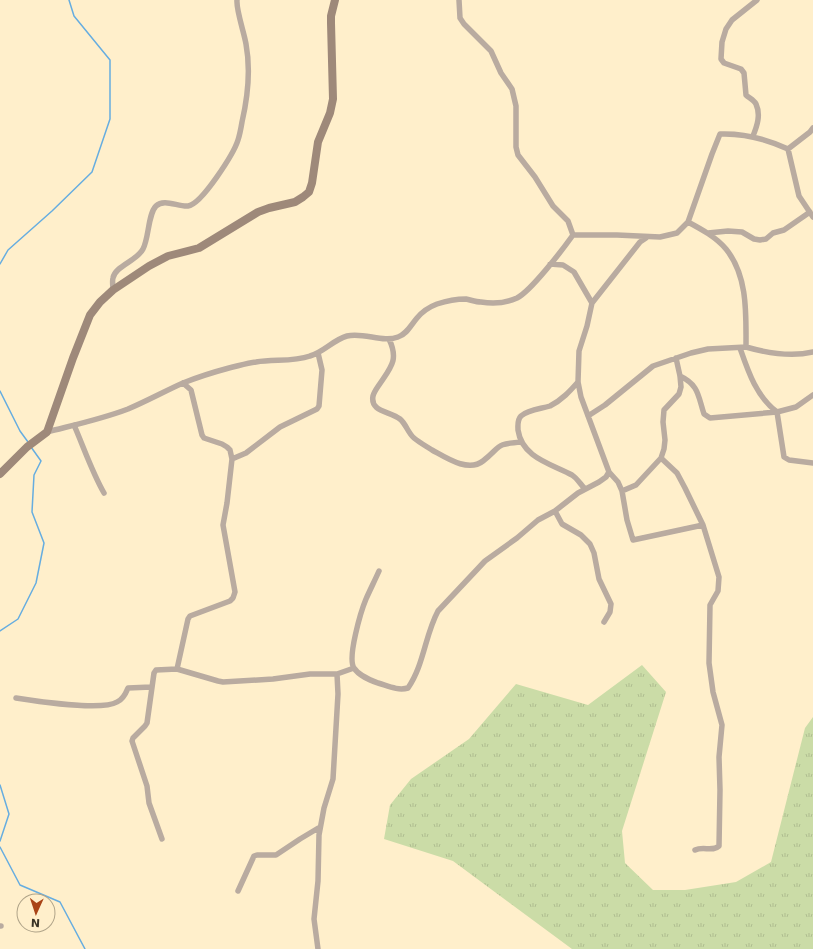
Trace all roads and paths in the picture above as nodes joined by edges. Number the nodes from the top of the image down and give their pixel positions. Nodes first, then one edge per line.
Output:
1 (237, 0) edge
2 (335, 0) edge
3 (459, 0) edge
4 (757, 0) edge
5 (813, 128) edge
6 (753, 136) junction
7 (788, 149) junction
8 (811, 215) edge
9 (688, 222) junction
10 (708, 233) junction
11 (573, 235) junction
12 (646, 238) junction
13 (550, 264) junction
14 (113, 290) junction
15 (592, 303) junction
16 (389, 339) junction
17 (746, 347) junction
18 (740, 348) junction
19 (813, 352) edge
20 (318, 354) junction
21 (676, 358) junction
22 (680, 376) junction
23 (578, 382) junction
24 (183, 383) junction
25 (813, 395) edge
26 (777, 412) junction
27 (588, 416) junction
28 (74, 426) junction
29 (47, 432) junction
30 (522, 442) junction
31 (661, 458) junction
32 (232, 459) junction
33 (813, 463) edge
34 (609, 472) junction
35 (0, 474) edge
36 (585, 489) junction
37 (622, 491) junction
38 (104, 493) dead end
39 (555, 511) junction
40 (703, 526) junction
41 (380, 571) dead end
42 (604, 622) dead end
43 (354, 668) junction
44 (177, 669) junction
45 (337, 674) junction
46 (151, 687) junction
47 (16, 698) dead end
48 (320, 827) junction
49 (162, 839) dead end
50 (695, 850) dead end
51 (238, 890) dead end
52 (318, 949) edge

1 - 14 street
2 - 14 street
3 - 11 street
4 - 6 street
5 - 7 street
6 - 7 street
6 - 9 street
7 - 8 street
8 - 10 street
9 - 10 street
9 - 12 street
10 - 17 street
11 - 12 street
11 - 13 street
12 - 15 street
13 - 15 street
13 - 16 street
14 - 29 street
15 - 23 street
16 - 20 street
16 - 30 street
17 - 18 street
17 - 19 street
18 - 21 street
18 - 26 street
20 - 24 street
20 - 32 street
21 - 22 street
21 - 27 street
22 - 26 street
22 - 31 street
23 - 27 street
23 - 30 street
24 - 28 street
24 - 32 street
25 - 26 street
26 - 33 street
27 - 34 street
28 - 29 street
28 - 38 street
29 - 35 street
30 - 36 street
31 - 37 street
31 - 40 street
32 - 44 street
34 - 36 street
34 - 37 street
36 - 39 street
37 - 40 street
39 - 42 street
39 - 43 street
40 - 50 street
41 - 43 street
43 - 45 street
44 - 45 street
44 - 46 street
45 - 48 street
46 - 47 street
46 - 49 street
48 - 51 street
48 - 52 street

